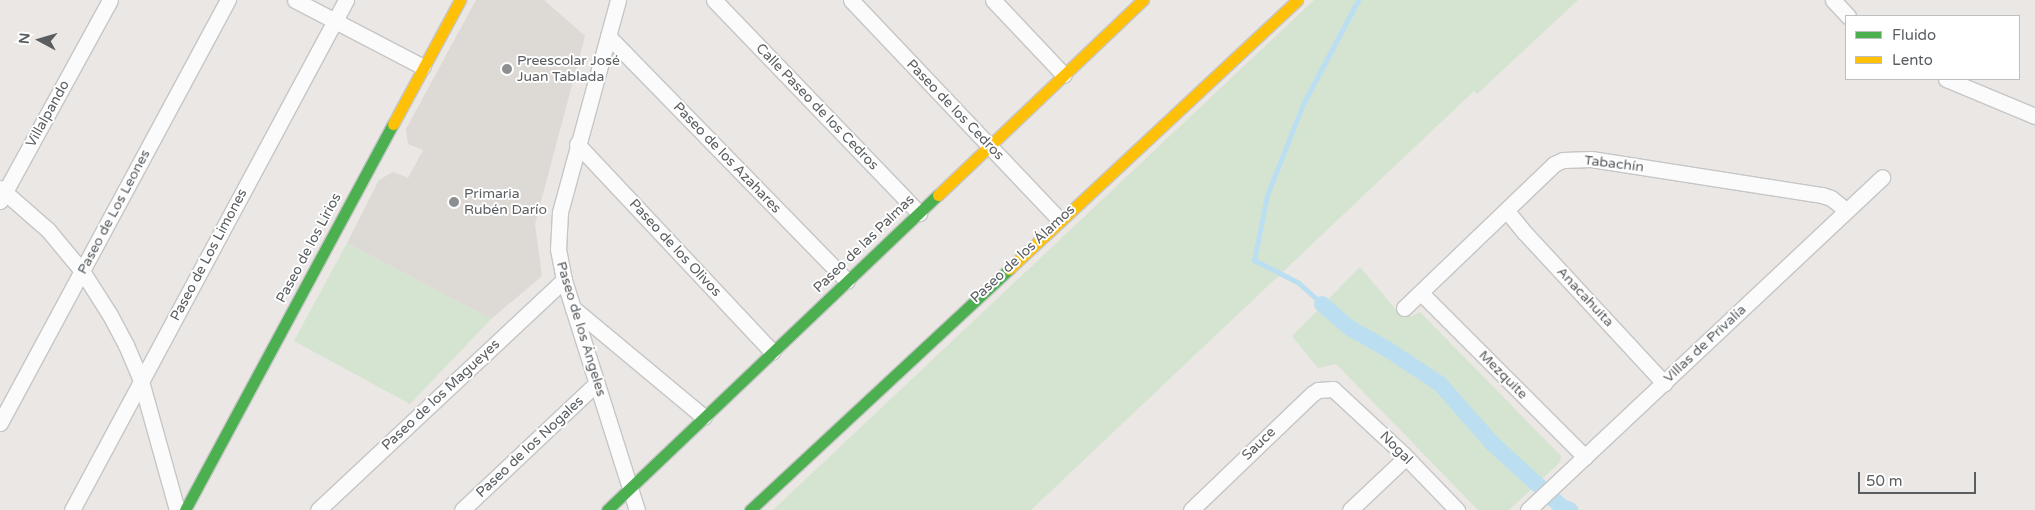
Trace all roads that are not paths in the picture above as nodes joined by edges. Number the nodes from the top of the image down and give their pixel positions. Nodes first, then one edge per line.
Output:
1 (110, 0) edge
2 (228, 0) edge
3 (294, 0) edge
4 (346, 0) edge
5 (460, 0) edge
6 (618, 0) edge
7 (714, 0) edge
8 (851, 0) edge
9 (993, 0) edge
10 (1297, 0) edge
11 (1833, 0) edge
12 (1137, 2) edge
13 (1847, 15) edge
14 (334, 21) junction
15 (608, 36) junction
16 (423, 67) junction
17 (1064, 75) junction
18 (1948, 80) edge
19 (2035, 116) edge
20 (577, 144) junction
21 (990, 146) junction
22 (1882, 177) dead end
23 (2, 193) edge
24 (1846, 210) junction
25 (1507, 211) junction
26 (919, 213) junction
27 (1059, 220) junction
28 (82, 271) junction
29 (564, 280) junction
30 (847, 281) junction
31 (1421, 293) junction
32 (573, 308) junction
33 (1404, 308) dead end
34 (772, 352) junction
35 (141, 381) junction
36 (598, 383) junction
37 (1664, 383) junction
38 (1333, 388) joint
39 (704, 418) junction
40 (0, 423) edge
41 (1406, 457) junction
42 (1585, 457) junction
43 (630, 487) junction
44 (1532, 506) edge
45 (72, 510) edge
46 (177, 510) edge
47 (185, 510) edge
48 (318, 510) edge
49 (462, 510) edge
50 (607, 510) edge
51 (637, 510) edge
52 (750, 510) edge
53 (1191, 510) edge
54 (1350, 510) edge
55 (1457, 510) edge

1 - 23 street, Villalpando
2 - 28 street, Paseo de Los Leones
3 - 14 street
4 - 14 street, Paseo de Los Limones
5 - 16 street, Paseo de los Lirios
6 - 15 street, Paseo de los Ángeles
7 - 26 street, Calle Paseo de los Cedros
8 - 21 street, Paseo de los Cedros
9 - 17 street
10 - 27 street, Paseo de los Álamos
11 - 13 street
12 - 17 street, Paseo de las Palmas
14 - 16 street
14 - 35 street, Paseo de Los Limones
15 - 20 street, Paseo de los Ángeles
15 - 30 street, Paseo de los Azahares
16 - 47 street, Paseo de los Lirios
17 - 21 street, Paseo de las Palmas
18 - 19 street
20 - 29 street, Paseo de los Ángeles
20 - 34 street, Paseo de los Olivos
21 - 26 street, Paseo de las Palmas
21 - 27 street, Paseo de los Cedros
22 - 24 street, Villas de Privalía
23 - 28 street
24 - 25 street, Tabachín
24 - 37 street, Villas de Privalía
25 - 31 street, Tabachín
25 - 37 street, Anacahuita
26 - 30 street, Paseo de las Palmas
27 - 52 street, Paseo de los Álamos
28 - 35 street
28 - 40 street, Paseo de Los Leones
29 - 32 street, Paseo de los Ángeles
29 - 48 street, Paseo de los Magueyes
30 - 34 street, Paseo de las Palmas
31 - 33 street, Tabachín
31 - 42 street, Mezquite
32 - 36 street, Paseo de los Ángeles
32 - 39 street
34 - 39 street, Paseo de las Palmas
35 - 45 street, Paseo de Los Limones
35 - 46 street
36 - 43 street, Paseo de los Ángeles
36 - 49 street, Paseo de los Nogales
37 - 42 street, Villas de Privalía
38 - 41 street, Nogal
38 - 53 street, Sauce
39 - 43 street, Paseo de las Palmas
41 - 54 street
41 - 55 street, Nogal
42 - 44 street, Villas de Privalía
43 - 50 street, Paseo de las Palmas
43 - 51 street, Paseo de los Ángeles

